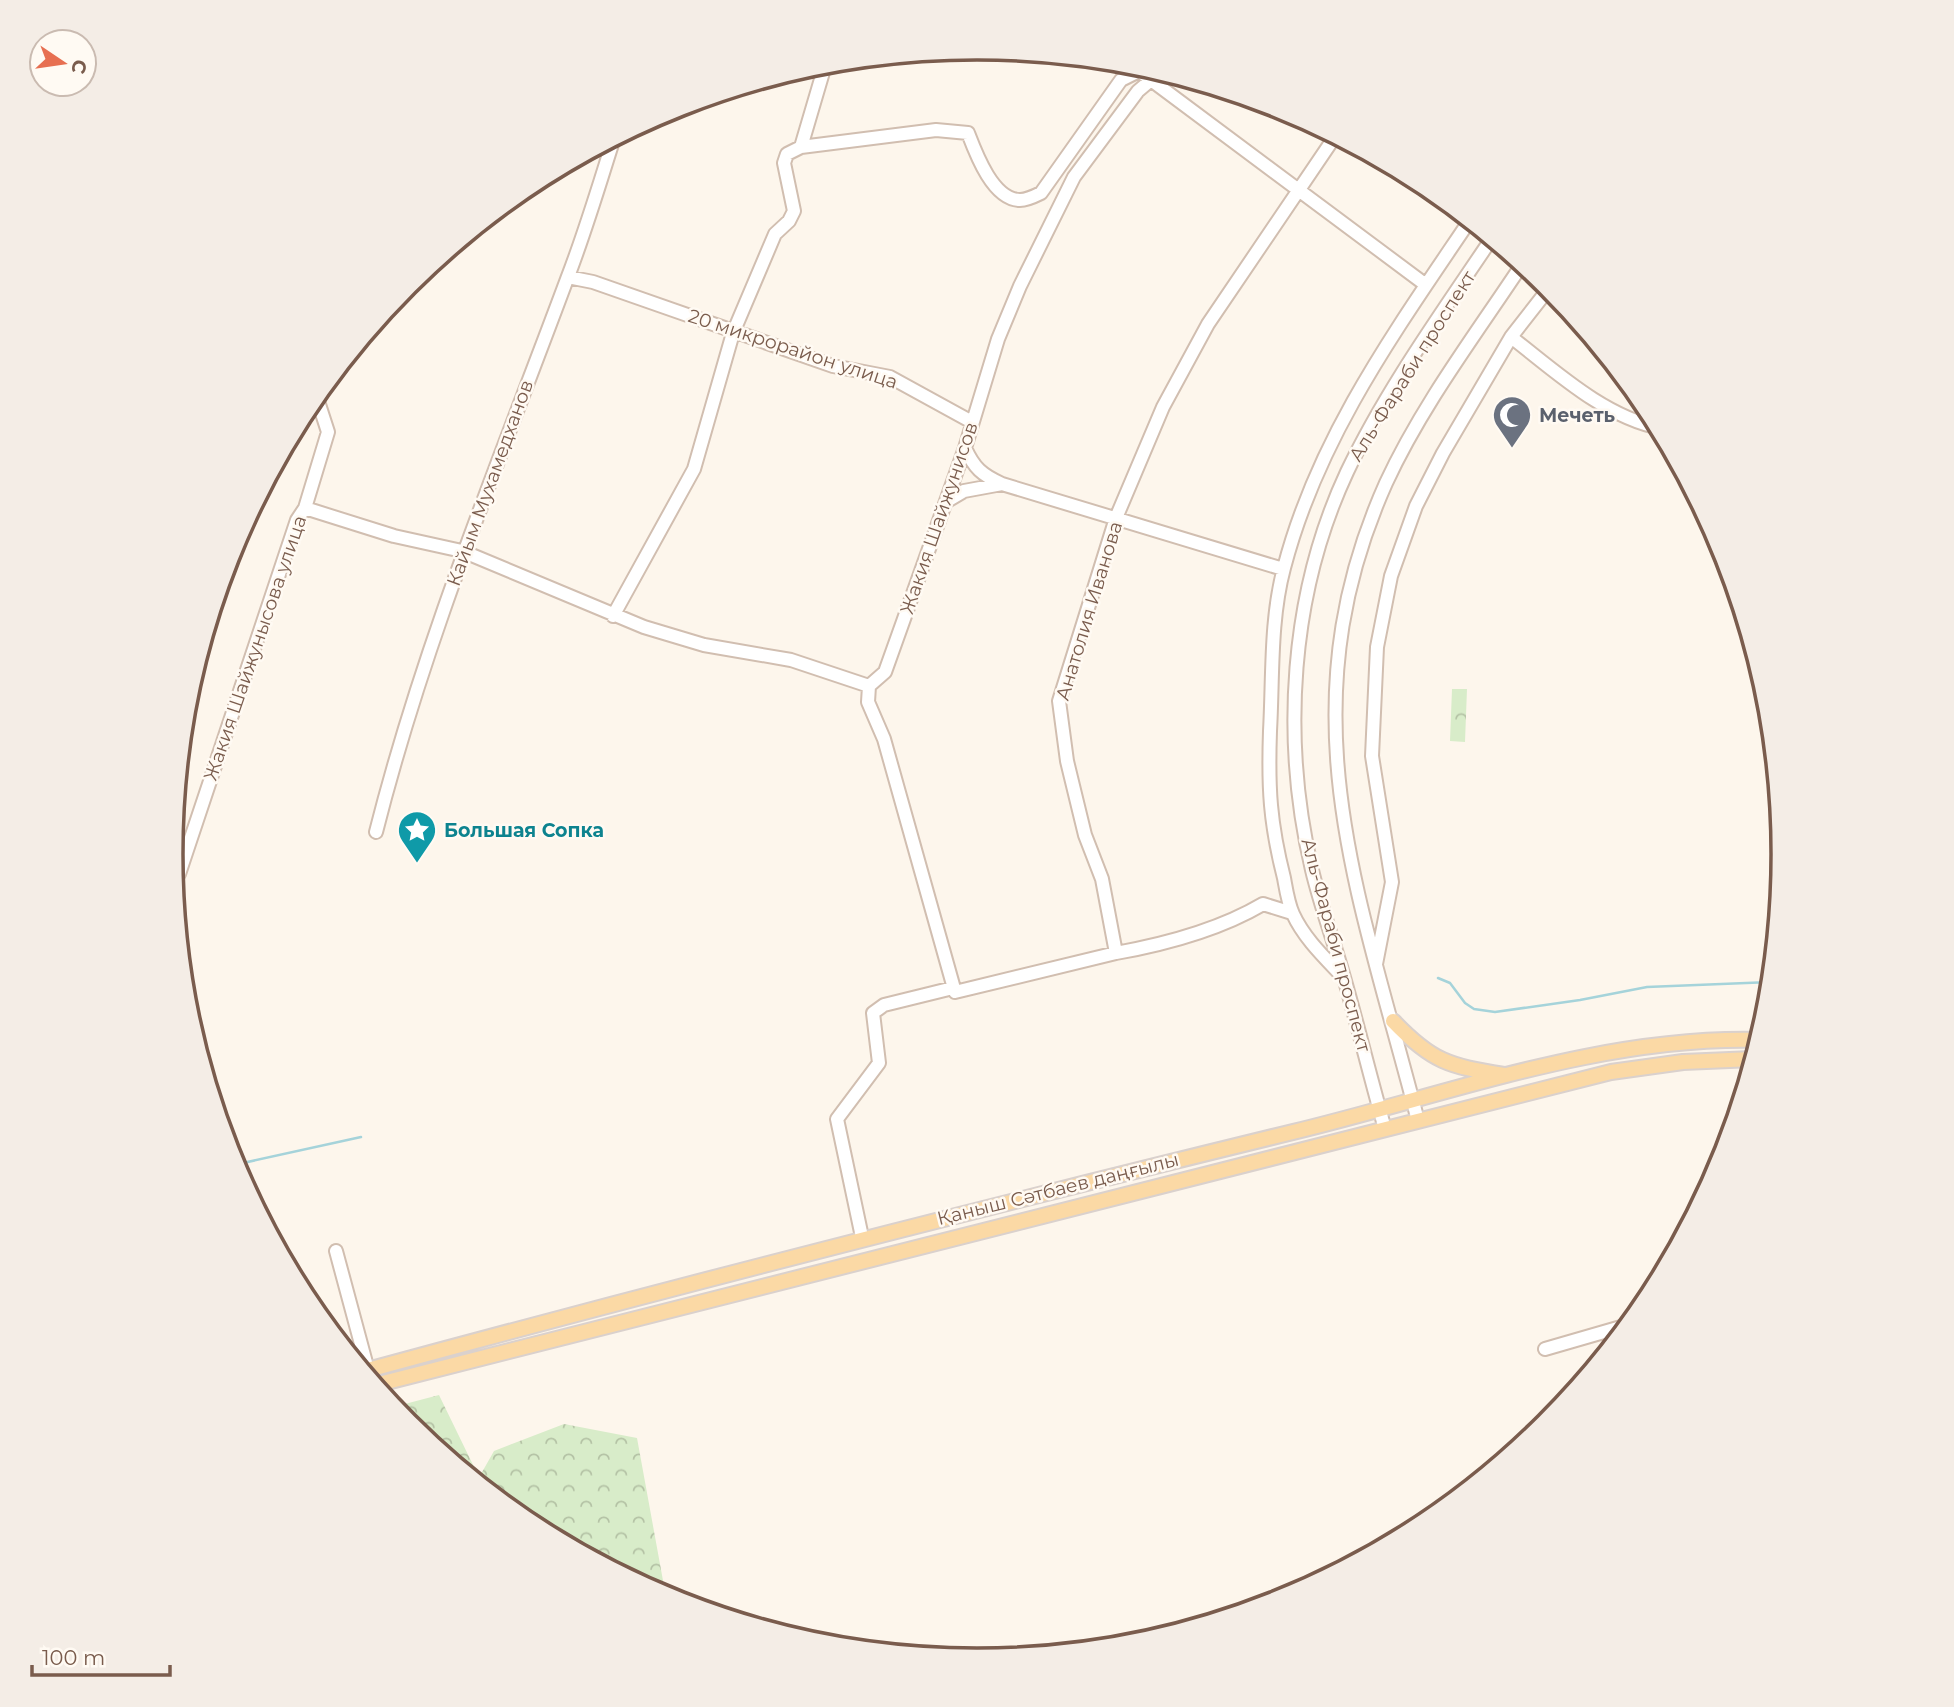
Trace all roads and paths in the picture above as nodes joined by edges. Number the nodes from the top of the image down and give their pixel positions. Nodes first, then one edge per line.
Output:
1 (822, 75) edge
2 (1131, 75) edge
3 (1148, 79) edge
4 (1163, 82) edge
5 (1331, 143) edge
6 (801, 148) junction
7 (610, 150) edge
8 (1300, 188) junction
9 (1465, 228) edge
10 (1487, 246) edge
11 (1516, 272) edge
12 (569, 277) junction
13 (1426, 285) junction
14 (1542, 297) edge
15 (733, 333) junction
16 (1511, 337) junction
17 (320, 408) edge
18 (972, 422) junction
19 (1644, 423) edge
20 (965, 448) junction
21 (1002, 484) junction
22 (947, 501) junction
23 (304, 508) junction
24 (1116, 518) junction
25 (462, 551) junction
26 (1283, 569) junction
27 (613, 616) junction
28 (869, 686) junction
29 (376, 832) dead end
30 (183, 860) edge
31 (1292, 913) junction
32 (1116, 953) junction
33 (1376, 965) junction
34 (1345, 979) junction
35 (954, 990) junction
36 (1393, 1021) junction
37 (1748, 1040) edge
38 (1744, 1059) edge
39 (1509, 1076) junction
40 (1413, 1102) junction
41 (1380, 1111) junction
42 (1418, 1121) junction
43 (1385, 1129) junction
44 (862, 1237) junction
45 (336, 1251) dead end
46 (1612, 1330) edge
47 (1545, 1349) dead end
48 (362, 1356) edge
49 (373, 1368) edge
50 (385, 1382) edge

1 - 6 street
2 - 6 street
3 - 18 street, Жакия Шайжунисов
4 - 8 street
5 - 8 street, Анатолия Иванова
6 - 15 street
7 - 12 street, Кайым Мухамедханов
8 - 13 street
8 - 24 street, Анатолия Иванова
9 - 13 street
10 - 34 street, Аль-Фараби проспект
11 - 33 street, Аль-Фараби проспект
12 - 15 street, 20 микрорайон улица
12 - 25 street, Кайым Мухамедханов
13 - 26 street
14 - 16 street
15 - 18 street, 20 микрорайон улица
15 - 27 street
16 - 19 street
16 - 33 street
17 - 23 street
18 - 20 street, Жакия Шайжунисов
20 - 21 street
20 - 22 street, Жакия Шайжунисов
21 - 22 street
21 - 24 street
22 - 28 street, Жакия Шайжунисов
23 - 25 street, Жакия Шайжунысова улица
23 - 30 street, Жакия Шайжунысова улица
24 - 26 street
24 - 32 street, Анатолия Иванова
25 - 27 street, Жакия Шайжунысова улица
25 - 29 street, Кайым Мухамедханов
26 - 31 street
27 - 28 street, Жакия Шайжунысова улица
28 - 35 street
31 - 32 street
31 - 34 street
32 - 35 street
33 - 36 street, Аль-Фараби проспект
34 - 41 street, Аль-Фараби проспект
35 - 44 street
36 - 39 main road
36 - 40 street, Аль-Фараби проспект
37 - 39 main road, Қаныш Сәтбаев даңғылы
38 - 42 main road, Қаныш Сәтбаев даңғылы
39 - 40 main road, Қаныш Сәтбаев даңғылы
40 - 41 main road, Қаныш Сәтбаев даңғылы
40 - 42 street, Аль-Фараби проспект
41 - 43 street, Аль-Фараби проспект
41 - 44 main road, Қаныш Сәтбаев даңғылы
42 - 43 main road, Қаныш Сәтбаев даңғылы
43 - 50 main road, Қаныш Сәтбаев даңғылы
44 - 49 main road, Қаныш Сәтбаев даңғылы
45 - 48 street
46 - 47 street

